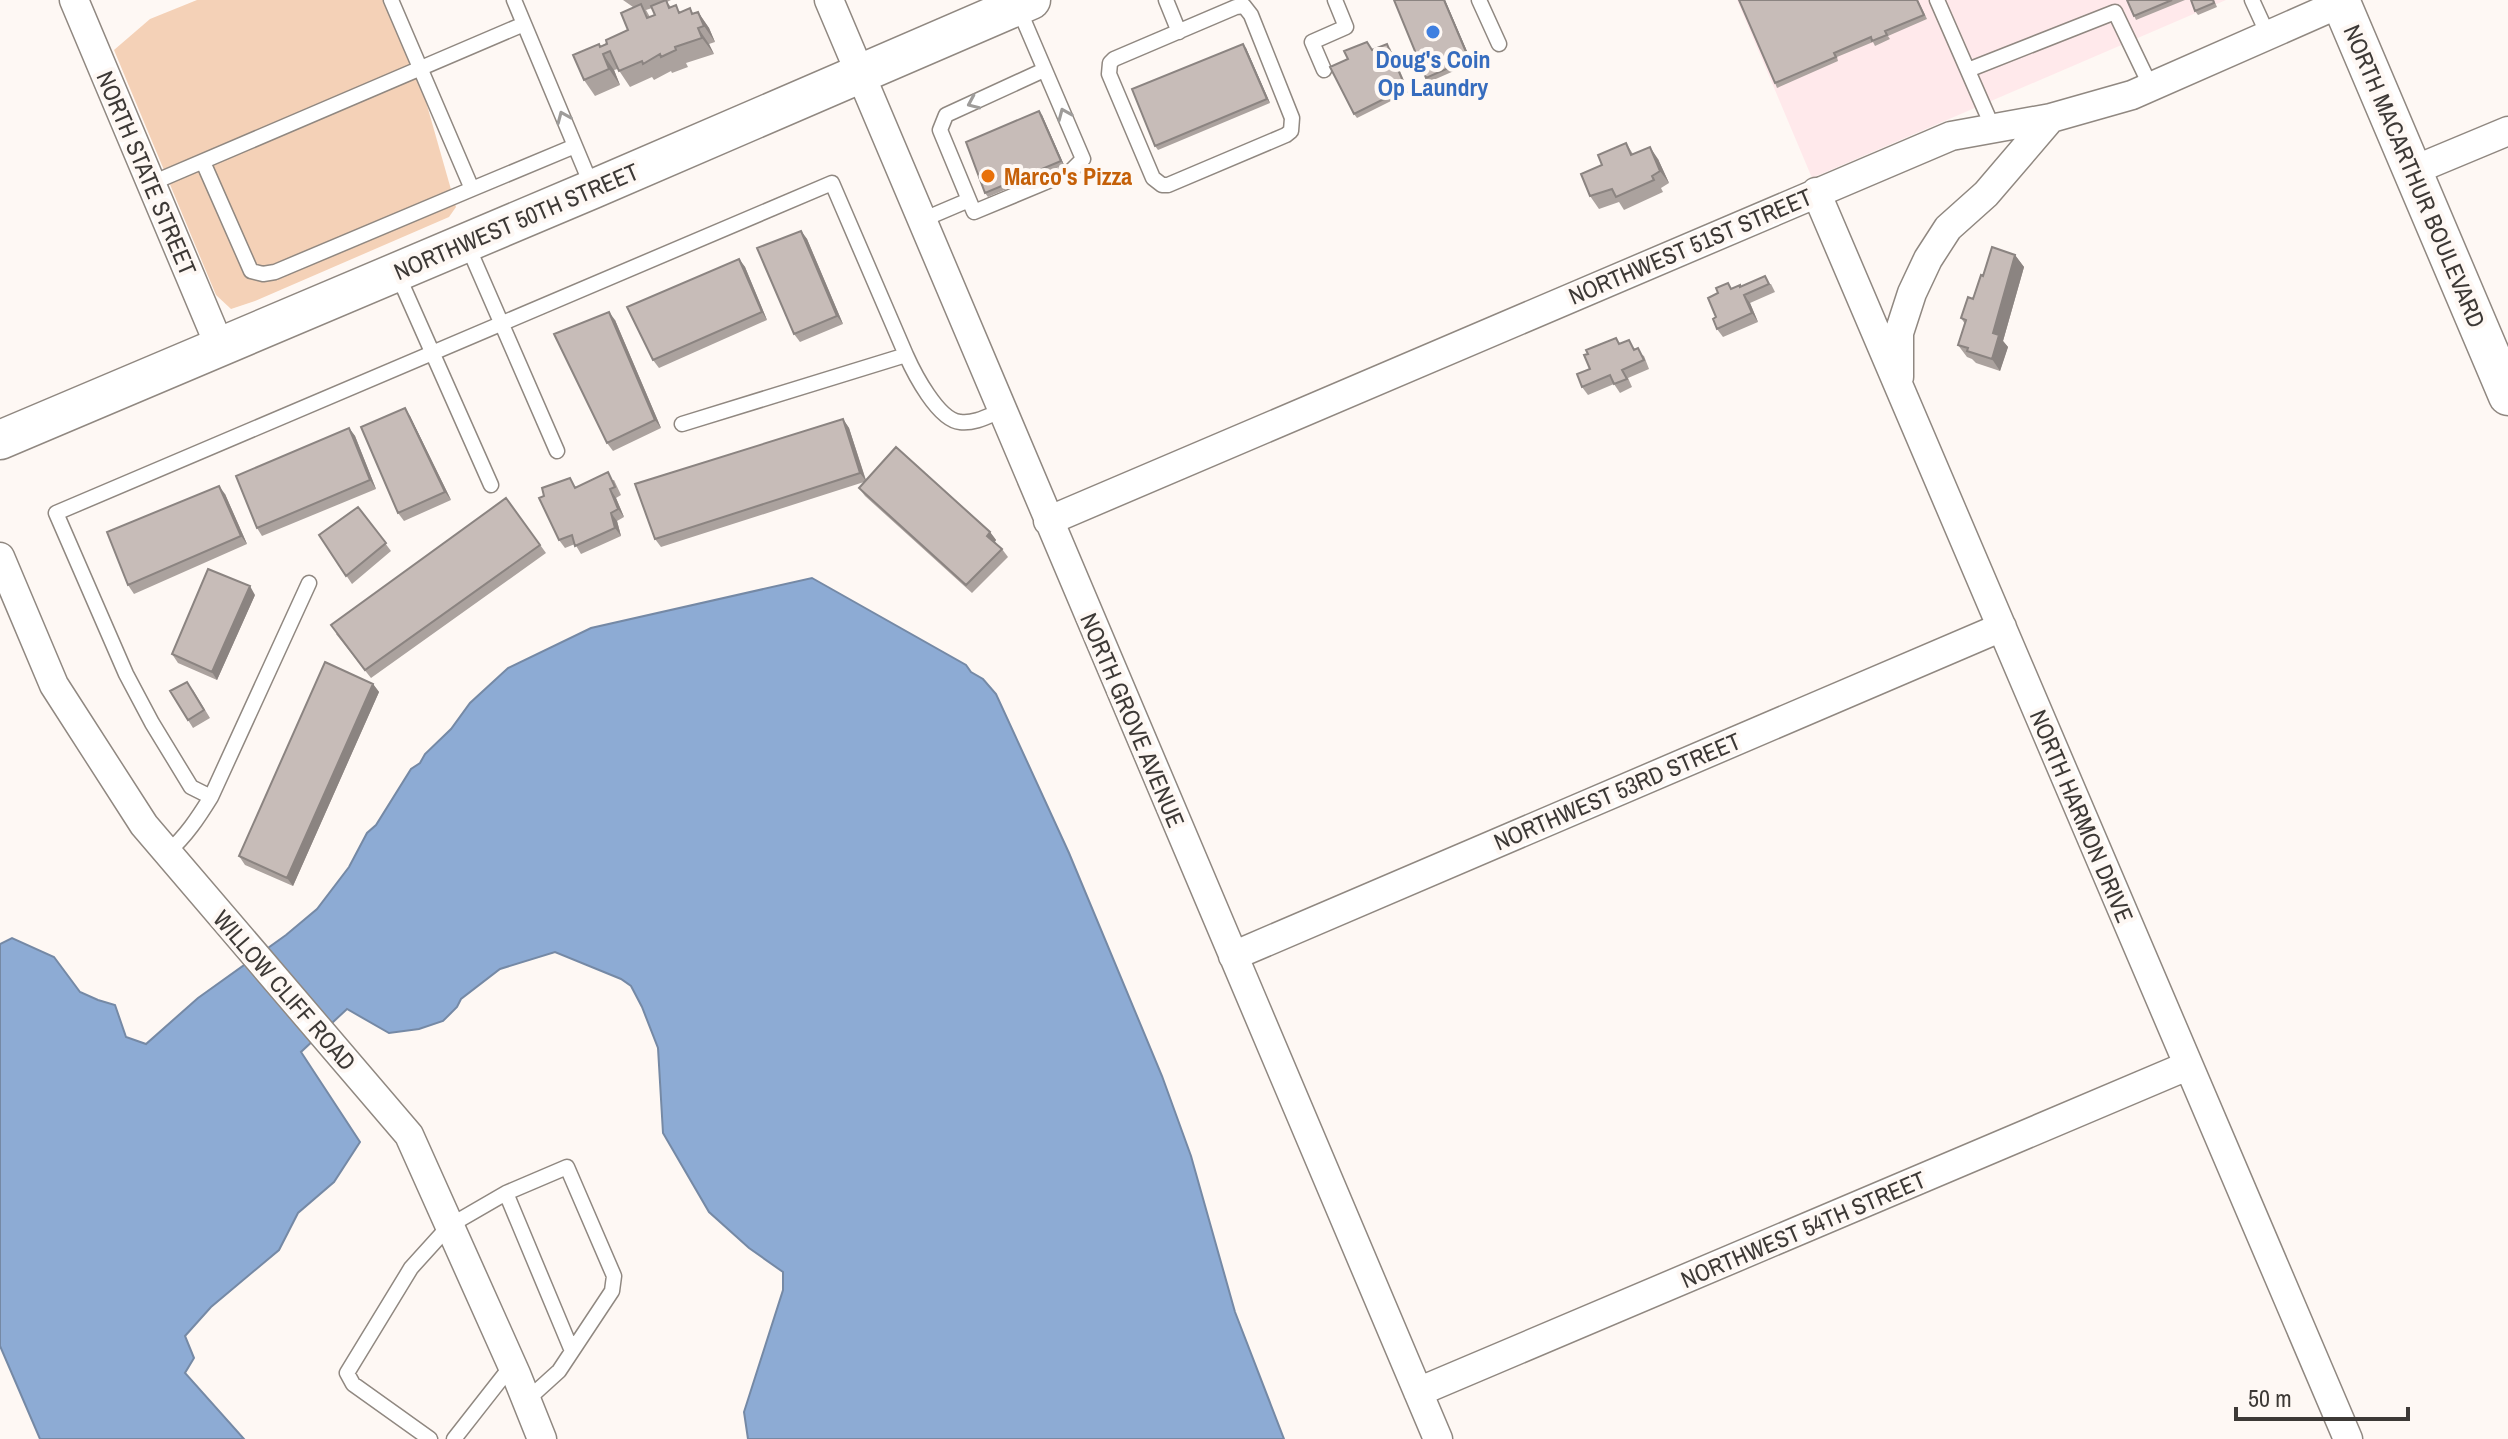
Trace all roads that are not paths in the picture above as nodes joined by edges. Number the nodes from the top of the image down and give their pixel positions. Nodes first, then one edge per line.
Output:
1 (74, 0) edge
2 (391, 0) edge
3 (514, 0) edge
4 (829, 0) edge
5 (1166, 0) edge
6 (1335, 0) edge
7 (1479, 0) edge
8 (1937, 0) edge
9 (2252, 0) edge
10 (2341, 2) edge
11 (1024, 3) edge
12 (524, 24) junction
13 (1179, 32) junction
14 (2268, 35) junction
15 (1499, 44) dead end
16 (420, 68) junction
17 (1044, 70) junction
18 (1324, 70) dead end
19 (1968, 70) junction
20 (859, 73) junction
21 (2151, 87) junction
22 (2051, 118) junction
23 (1993, 128) junction
24 (2508, 131) edge
25 (575, 146) junction
26 (203, 162) junction
27 (2412, 171) junction
28 (152, 183) junction
29 (472, 189) junction
30 (593, 189) junction
31 (1816, 192) junction
32 (969, 200) junction
33 (922, 220) junction
34 (466, 242) junction
35 (396, 272) junction
36 (502, 323) junction
37 (220, 347) junction
38 (432, 352) junction
39 (906, 355) junction
40 (1899, 388) junction
41 (2508, 396) edge
42 (1003, 410) junction
43 (682, 424) dead end
44 (0, 440) edge
45 (557, 451) dead end
46 (491, 485) dead end
47 (1048, 521) junction
48 (0, 557) edge
49 (309, 583) dead end
50 (2002, 627) junction
51 (211, 797) junction
52 (168, 852) junction
53 (1233, 956) junction
54 (2187, 1066) junction
55 (506, 1193) junction
56 (449, 1226) junction
57 (572, 1351) junction
58 (512, 1365) junction
59 (1418, 1392) junction
60 (527, 1400) junction
61 (430, 1439) edge
62 (454, 1439) edge
63 (542, 1439) edge
64 (1438, 1439) edge
65 (2348, 1439) edge

1 - 28 street, NORTH STATE STREET
2 - 16 lane
3 - 12 lane
4 - 20 street, NORTH GROVE AVENUE
5 - 13 lane
6 - 18 lane
7 - 15 lane
8 - 19 lane
9 - 14 lane
10 - 14 street, NORTHWEST 51ST STREET
10 - 27 main road, NORTH MACARTHUR BOULEVARD
11 - 17 lane
11 - 20 main road, NORTHWEST 50TH STREET
12 - 16 lane
25 -> 12 lane
13 - 13 lane
14 - 21 street, NORTHWEST 51ST STREET
16 - 26 lane
16 - 29 lane
17 -> 32 lane
32 -> 17 lane
19 - 21 lane
19 - 23 lane
20 - 30 main road, NORTHWEST 50TH STREET
20 - 33 street, NORTH GROVE AVENUE
21 - 22 street, NORTHWEST 51ST STREET
22 - 23 street, NORTHWEST 51ST STREET
22 - 40 street
23 - 31 street, NORTHWEST 51ST STREET
24 - 27 street
25 - 29 lane
25 - 30 lane
26 - 28 lane
26 - 29 lane
27 - 41 main road, NORTH MACARTHUR BOULEVARD
28 - 37 street, NORTH STATE STREET
30 - 34 main road, NORTHWEST 50TH STREET
31 - 40 street, NORTH HARMON DRIVE
31 - 47 street, NORTHWEST 51ST STREET
32 - 33 lane
33 - 42 street, NORTH GROVE AVENUE
34 - 35 main road, NORTHWEST 50TH STREET
34 - 36 lane
35 - 37 main road, NORTHWEST 50TH STREET
35 - 38 lane
36 - 38 lane
36 - 39 lane
36 - 45 lane
37 - 44 main road, NORTHWEST 50TH STREET
38 - 46 lane
38 - 51 lane
39 - 42 lane
39 - 43 lane
40 - 50 street, NORTH HARMON DRIVE
42 - 47 street, NORTH GROVE AVENUE
47 - 53 street, NORTH GROVE AVENUE
48 - 52 street, WILLOW CLIFF ROAD
49 - 51 lane
50 - 53 street, NORTHWEST 53RD STREET
50 - 54 street, NORTH HARMON DRIVE
51 - 52 lane
52 - 56 street, WILLOW CLIFF ROAD
53 - 59 street, NORTH GROVE AVENUE
54 - 59 street, NORTHWEST 54TH STREET
54 - 65 street, NORTH HARMON DRIVE
55 - 56 lane
55 - 57 lane
55 - 57 lane
56 - 58 street, WILLOW CLIFF ROAD
56 - 61 lane
57 - 60 lane
58 - 60 street, WILLOW CLIFF ROAD
58 - 62 lane
59 - 64 street, NORTH GROVE AVENUE
60 - 63 street, WILLOW CLIFF ROAD

